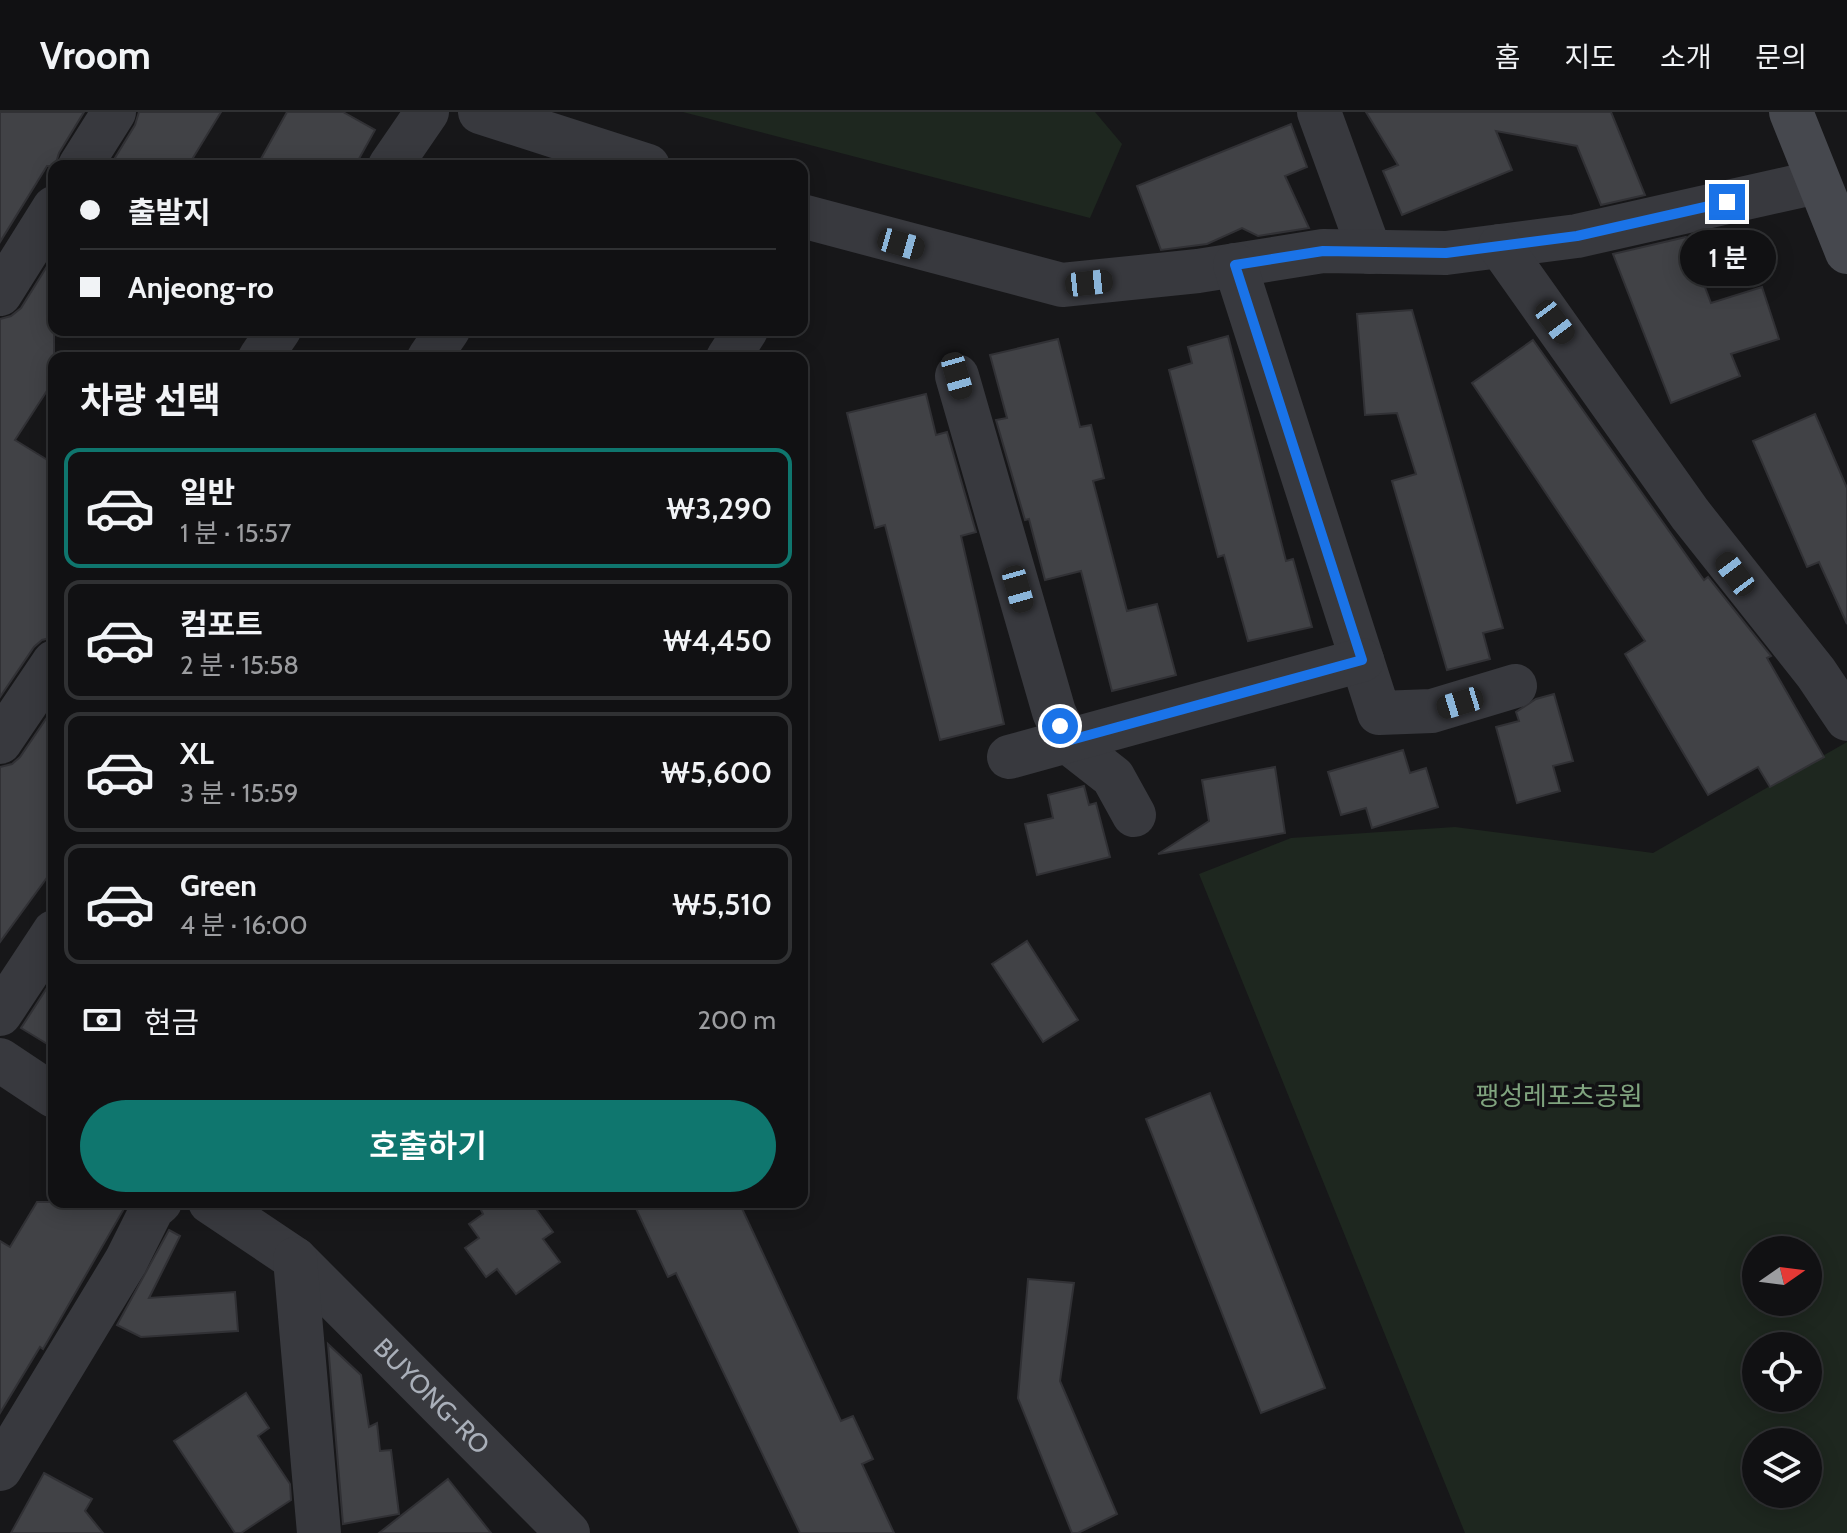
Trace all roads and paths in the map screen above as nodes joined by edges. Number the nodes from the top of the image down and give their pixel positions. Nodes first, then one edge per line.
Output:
1 (114, 112) edge
2 (427, 112) edge
3 (480, 112) edge
4 (1319, 112) edge
5 (1791, 112) edge
6 (563, 154) edge
7 (84, 160) edge
8 (394, 160) edge
9 (606, 160) edge
10 (1817, 182) junction
11 (48, 218) edge
12 (808, 228) edge
13 (1500, 246) junction
14 (1370, 252) junction
15 (1847, 252) edge
16 (1235, 265) junction
17 (0, 294) edge
18 (957, 376) dead end
19 (1362, 660) junction
20 (48, 671) edge
21 (1515, 686) dead end
22 (1847, 719) edge
23 (1067, 741) junction
24 (0, 742) edge
25 (1009, 757) dead end
26 (1134, 815) dead end
27 (48, 941) edge
28 (0, 1014) edge
29 (0, 1060) edge
30 (48, 1092) edge
31 (153, 1208) edge
32 (219, 1208) edge
33 (295, 1259) junction
34 (0, 1469) edge
35 (319, 1533) edge
36 (568, 1533) edge

1 - 7 street
2 - 8 street
3 - 6 street
4 - 14 street
5 - 10 main road
6 - 9 street
10 - 13 street
10 - 15 main road
11 - 17 street
12 - 16 street
13 - 14 street
13 - 22 street
14 - 16 street
16 - 19 street
18 - 23 street
19 - 21 street
19 - 23 street
20 - 24 street
23 - 25 street
23 - 26 street
27 - 28 street
29 - 30 street
31 - 34 street
32 - 33 street, BUYONG-RO
33 - 35 street
33 - 36 street, BUYONG-RO

